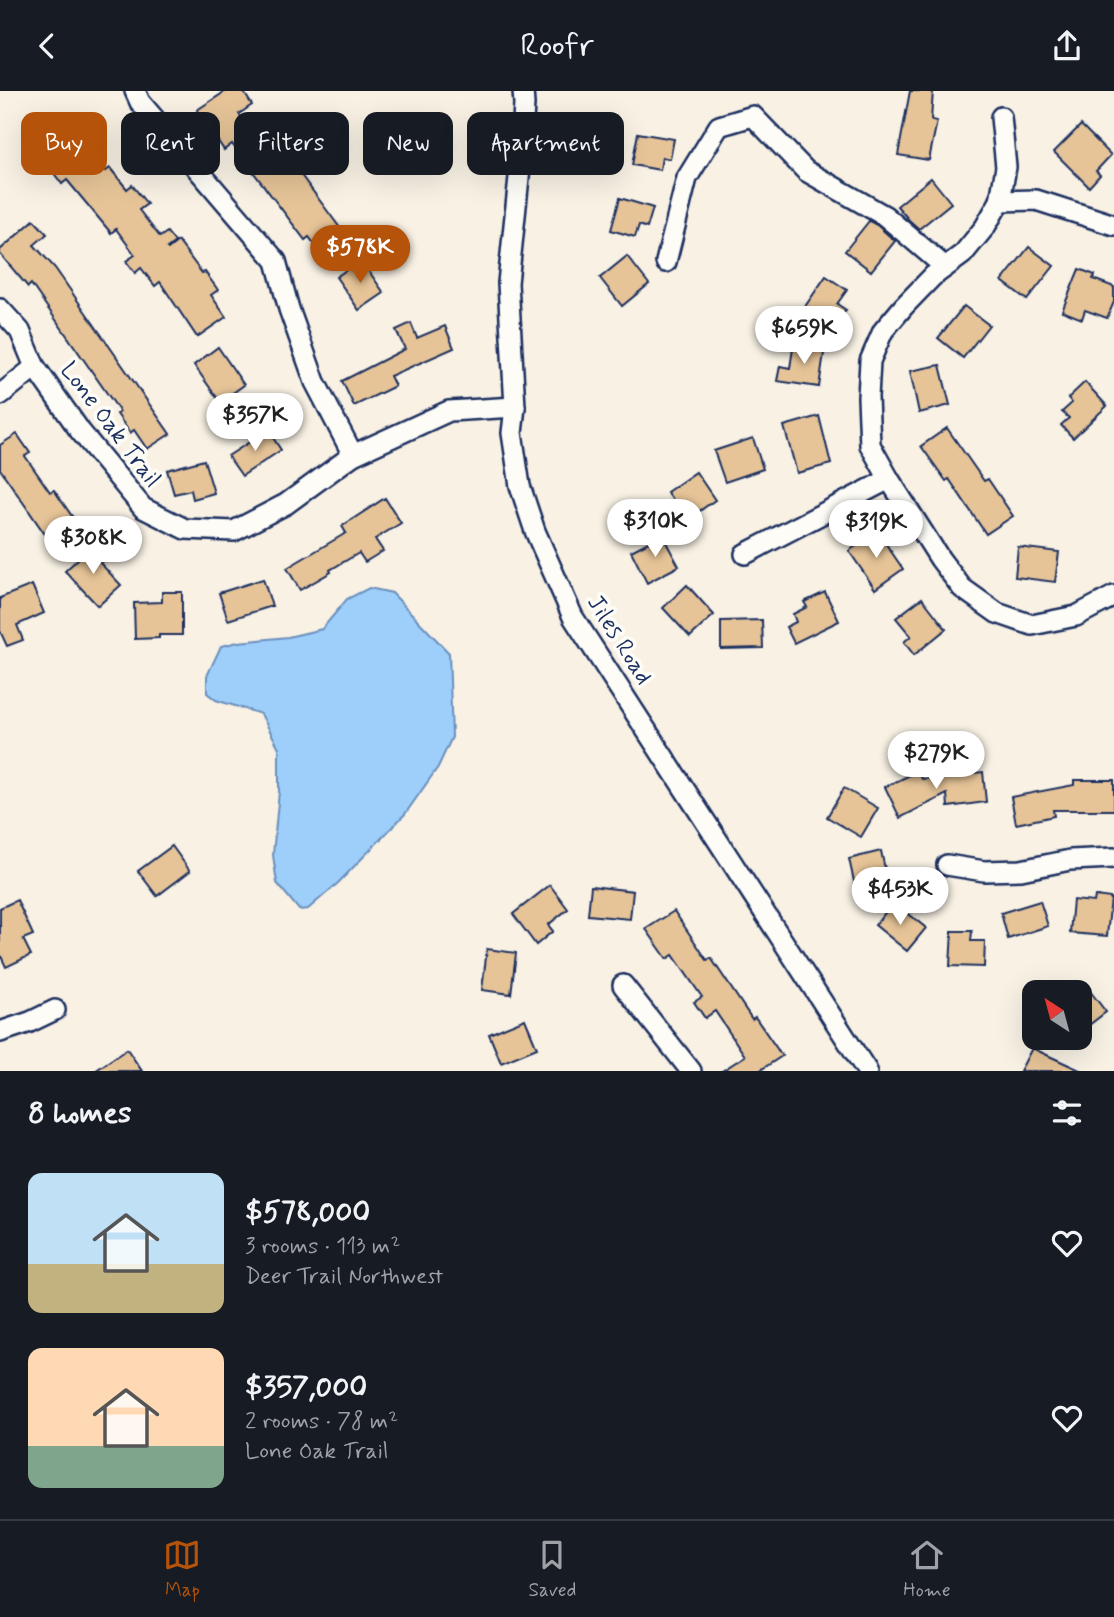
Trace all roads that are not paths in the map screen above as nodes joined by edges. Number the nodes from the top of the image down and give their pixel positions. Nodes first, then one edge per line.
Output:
1 (135, 91) edge
2 (523, 91) edge
3 (1001, 117) dead end
4 (1000, 201) junction
5 (1114, 225) edge
6 (666, 262) dead end
7 (945, 267) junction
8 (0, 309) edge
9 (36, 367) junction
10 (0, 395) edge
11 (515, 407) junction
12 (353, 455) junction
13 (888, 479) junction
14 (745, 554) dead end
15 (1114, 596) edge
16 (1114, 859) edge
17 (947, 865) dead end
18 (623, 985) dead end
19 (55, 1010) dead end
20 (0, 1032) edge
21 (691, 1071) edge
22 (867, 1071) edge

1 - 12 street
2 - 11 street, Jiles Road
3 - 4 street
4 - 5 street
4 - 7 street
6 - 7 street
7 - 13 street
8 - 9 street, Lone Oak Trail
9 - 10 street
9 - 12 street, Lone Oak Trail
11 - 12 street, Lone Oak Trail
11 - 22 street, Jiles Road
13 - 14 street
13 - 15 street
16 - 17 street
18 - 21 street
19 - 20 street

